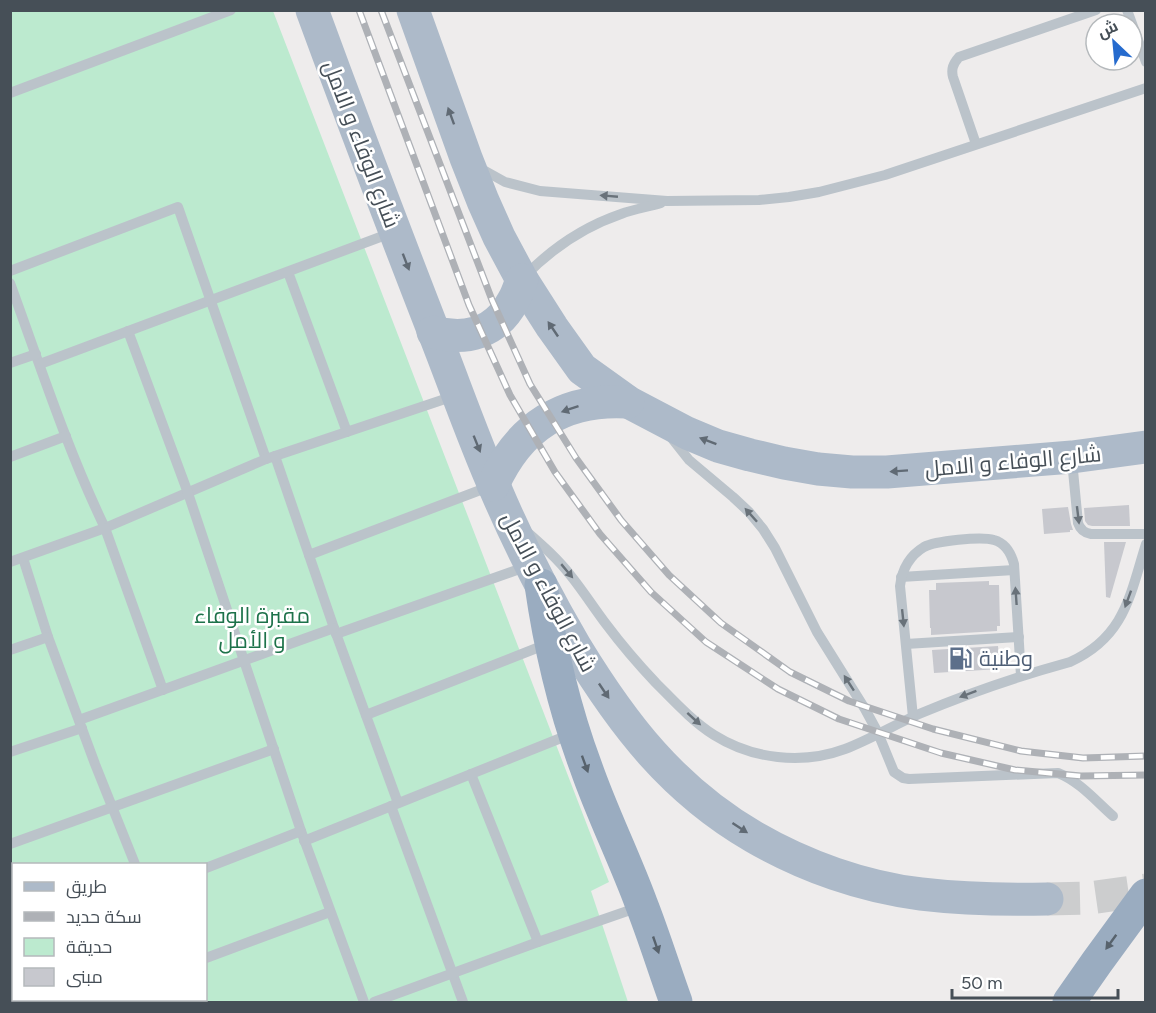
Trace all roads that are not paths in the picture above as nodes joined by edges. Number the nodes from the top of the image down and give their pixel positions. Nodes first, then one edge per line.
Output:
1 (231, 10) edge
2 (312, 10) edge
3 (413, 10) edge
4 (1096, 10) edge
5 (1127, 10) edge
6 (1146, 62) edge
7 (1146, 87) edge
8 (10, 93) edge
9 (976, 144) junction
10 (466, 158) junction
11 (667, 201) junction
12 (395, 232) junction
13 (10, 271) edge
14 (288, 272) junction
15 (522, 280) junction
16 (10, 283) edge
17 (210, 301) junction
18 (129, 331) junction
19 (433, 332) junction
20 (38, 359) junction
21 (10, 363) edge
22 (458, 395) junction
23 (628, 402) junction
24 (657, 418) junction
25 (347, 432) junction
26 (66, 436) junction
27 (1146, 447) edge
28 (1072, 457) junction
29 (10, 458) edge
30 (270, 458) junction
31 (493, 485) junction
32 (188, 493) junction
33 (508, 518) junction
34 (105, 528) junction
35 (1146, 534) edge
36 (1146, 544) edge
37 (309, 555) junction
38 (23, 558) junction
39 (10, 562) edge
40 (1014, 570) junction
41 (536, 575) junction
42 (901, 577) junction
43 (335, 631) junction
44 (48, 637) junction
45 (1019, 637) junction
46 (550, 643) junction
47 (906, 644) junction
48 (10, 650) edge
49 (244, 661) junction
50 (1021, 676) junction
51 (163, 690) junction
52 (366, 715) junction
53 (913, 717) junction
54 (80, 724) junction
55 (574, 733) junction
56 (878, 733) junction
57 (274, 749) junction
58 (10, 753) edge
59 (471, 774) junction
60 (395, 805) junction
61 (112, 806) junction
62 (1113, 816) dead end
63 (303, 836) junction
64 (10, 844) edge
65 (135, 863) edge
66 (207, 868) edge
67 (1146, 895) edge
68 (1047, 899) tunnel mouth
69 (643, 906) junction
70 (330, 912) junction
71 (538, 942) junction
72 (207, 958) edge
73 (452, 974) junction
74 (364, 1002) edge
75 (374, 1002) edge
76 (463, 1002) edge
77 (676, 1002) edge
78 (1069, 1002) edge

1 - 8 lane
2 - 12 main road, شارع الوفاء و الامل
10 -> 3 main road, شارع الوفاء و الامل
4 - 9 lane
5 - 6 lane
7 - 9 lane
9 - 11 lane
11 -> 10 lane
10 - 15 main road, شارع الوفاء و الامل
11 - 15 lane
12 - 14 lane
12 -> 19 main road, شارع الوفاء و الامل
13 - 17 lane
14 - 17 lane
14 - 25 lane
15 - 19 main road
23 -> 15 main road, شارع الوفاء و الامل
16 - 20 lane
17 - 18 lane
17 - 30 lane
18 - 20 lane
18 - 32 lane
19 - 22 main road, شارع الوفاء و الامل
20 - 21 lane
20 - 26 lane
22 - 25 lane
22 -> 31 main road, شارع الوفاء و الامل
23 - 24 main road, شارع الوفاء و الامل
23 -> 31 main road
28 -> 24 main road, شارع الوفاء و الامل
56 -> 24 lane
25 - 30 lane
26 - 29 lane
26 - 34 lane
27 - 28 main road, شارع الوفاء و الامل
28 -> 35 lane
30 - 32 lane
30 - 37 lane
31 - 33 main road, شارع الوفاء و الامل
31 - 37 lane
32 - 34 lane
32 - 49 lane
33 - 41 main road, شارع الوفاء و الامل
33 -> 56 lane
34 - 38 lane
34 - 51 lane
36 -> 50 lane
37 - 43 lane
38 - 39 lane
38 - 44 lane
40 - 42 lane
40 - 42 lane
45 -> 40 lane
41 - 43 lane
41 - 46 highway
41 -> 68 main road, شارع الوفاء و الامل
42 -> 47 lane
43 - 49 lane
43 - 52 lane
44 - 48 lane
44 - 54 lane
45 - 47 lane
45 - 50 lane
46 - 52 lane
46 - 55 highway
47 - 53 lane
49 - 51 lane
49 - 57 lane
50 -> 53 lane
51 - 54 lane
52 - 60 lane
53 - 56 lane
54 - 58 lane
54 - 61 lane
55 - 59 lane
55 -> 69 highway
56 - 62 lane
57 - 61 lane
57 - 63 lane
59 - 60 lane
59 - 71 lane
60 - 63 lane
60 - 73 lane
61 - 64 lane
61 - 65 lane
63 - 66 lane
63 - 70 lane
67 -> 78 highway
69 - 71 lane
69 -> 77 highway
70 - 72 lane
70 - 74 lane
71 - 73 lane
73 - 75 lane
73 - 76 lane

